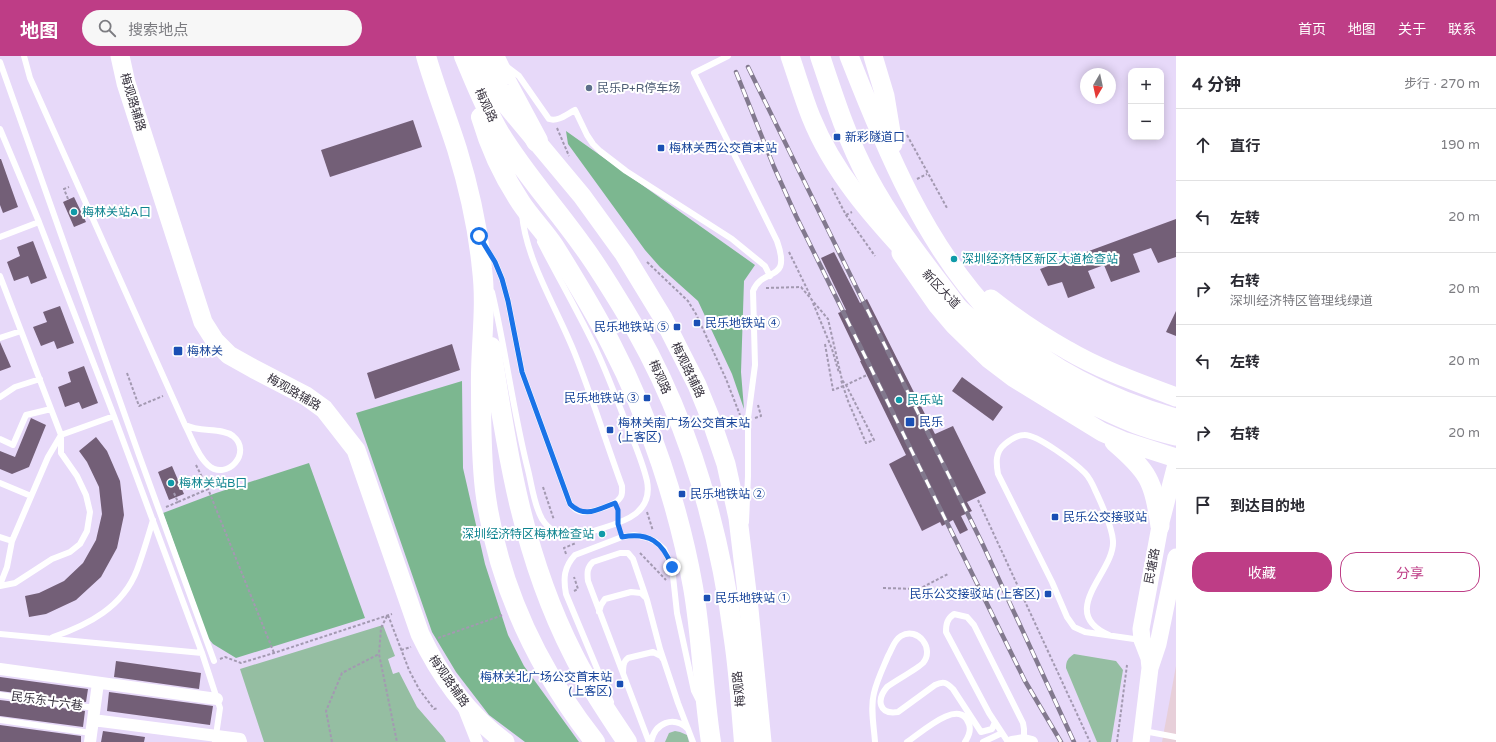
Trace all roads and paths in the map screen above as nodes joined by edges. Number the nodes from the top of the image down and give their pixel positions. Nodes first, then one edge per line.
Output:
1 (24, 56) edge
2 (120, 56) edge
3 (426, 56) edge
4 (464, 56) edge
5 (728, 56) edge
6 (820, 56) edge
7 (849, 56) edge
8 (873, 56) edge
9 (486, 57) edge
10 (0, 62) edge
11 (789, 62) edge
12 (557, 128) dead end
13 (0, 129) edge
14 (906, 133) dead end
15 (537, 141) joint
16 (573, 161) dead end
17 (897, 169) junction
18 (72, 186) dead end
19 (832, 187) dead end
20 (68, 199) dead end
21 (521, 203) junction
22 (947, 208) dead end
23 (38, 222) junction
24 (535, 231) dead end
25 (886, 232) junction
26 (479, 236) junction
27 (0, 237) edge
28 (538, 238) dead end
29 (875, 256) dead end
30 (644, 259) dead end
31 (948, 261) junction
32 (0, 276) edge
33 (770, 276) junction
34 (2, 290) edge
35 (488, 290) junction
36 (955, 304) junction
37 (21, 331) junction
38 (0, 338) edge
39 (127, 373) dead end
40 (40, 379) junction
41 (164, 396) dead end
42 (0, 397) edge
43 (1176, 397) edge
44 (51, 409) junction
45 (114, 416) junction
46 (1176, 418) edge
47 (1147, 419) junction
48 (742, 422) dead end
49 (185, 425) junction
50 (1102, 432) junction
51 (61, 435) junction
52 (1176, 436) edge
53 (0, 439) edge
54 (874, 440) joint
55 (1176, 458) edge
56 (1176, 464) edge
57 (0, 483) edge
58 (543, 487) dead end
59 (174, 493) dead end
60 (31, 496) junction
61 (978, 500) dead end
62 (178, 502) junction
63 (159, 511) junction
64 (153, 520) junction
65 (555, 521) dead end
66 (1160, 526) junction
67 (0, 537) edge
68 (12, 541) junction
69 (562, 541) dead end
70 (564, 548) dead end
71 (742, 549) junction
72 (628, 553) junction
73 (1176, 557) edge
74 (948, 574) dead end
75 (669, 584) dead end
76 (0, 585) edge
77 (883, 588) dead end
78 (647, 600) junction
79 (599, 612) junction
80 (392, 614) dead end
81 (388, 615) junction
82 (0, 634) edge
83 (1109, 635) junction
84 (49, 638) junction
85 (1150, 642) junction
86 (202, 653) junction
87 (274, 653) junction
88 (379, 654) junction
89 (214, 661) joint
90 (665, 664) junction
91 (1127, 665) dead end
92 (0, 669) edge
93 (623, 675) junction
94 (98, 683) junction
95 (0, 695) edge
96 (217, 699) junction
97 (460, 699) junction
98 (95, 708) junction
99 (438, 708) dead end
100 (614, 709) dead end
101 (617, 716) dead end
102 (0, 720) edge
103 (93, 720) junction
104 (995, 722) junction
105 (689, 730) junction
106 (710, 733) edge
107 (1002, 733) junction
108 (1141, 736) edge
109 (91, 737) edge
110 (1176, 737) edge
111 (216, 739) edge
112 (1028, 741) edge
113 (241, 742) edge
114 (332, 742) edge
115 (397, 742) edge
116 (477, 742) edge
117 (505, 742) edge
118 (595, 742) edge
119 (628, 742) edge
120 (650, 742) edge
121 (693, 742) edge
122 (744, 742) edge
123 (762, 742) edge
124 (875, 742) edge
125 (908, 742) edge
126 (965, 742) edge
127 (983, 742) edge
128 (1008, 742) edge
129 (1012, 742) edge
130 (1090, 742) edge
131 (1117, 742) edge

1 - 49 lane
2 - 97 main road, 梅观路辅路
3 - 26 highway
4 - 21 highway
4 - 122 highway, 梅观路
5 - 33 lane
6 - 36 highway
7 - 17 main road, 新区大道
8 - 17 main road
9 - 15 highway
9 - 33 lane
10 - 63 lane
11 - 25 main road, 新区大道
12 - 16 path
13 - 23 lane
14 - 22 path
15 - 71 main road, 梅观路辅路
17 - 31 main road, 新区大道
18 - 20 path
19 - 29 path
21 - 24 lane
21 - 26 lane
21 - 106 highway
23 - 27 lane
23 - 45 lane
25 - 36 main road, 新区大道
25 - 50 main road
26 - 35 highway
28 - 35 lane
30 - 48 path
31 - 43 main road
31 - 47 main road, 新区大道
32 - 34 lane
33 - 71 lane
34 - 37 lane
35 - 118 highway
35 - 119 highway
36 - 47 main road, 新区大道
37 - 38 lane
37 - 40 lane
39 - 41 path
40 - 42 lane
40 - 44 lane
44 - 51 lane
44 - 53 lane
45 - 51 lane
45 - 64 lane
46 - 47 main road, 新区大道
47 - 52 main road, 新区大道
49 - 49 lane
50 - 55 main road
50 - 66 main road
51 - 60 lane
51 - 76 lane
54 - 54 path
56 - 66 main road, 民塘路
57 - 60 lane
58 - 65 path
59 - 62 path
60 - 68 lane
61 - 130 path
62 - 63 path
62 - 87 path
63 - 89 lane
64 - 84 lane
64 - 86 lane
66 - 85 main road, 民塘路
67 - 68 lane
68 - 76 lane
69 - 70 path
71 - 123 main road, 梅观路辅路
72 - 75 path
72 - 78 lane
72 - 79 lane
73 - 85 main road, 民塘路
74 - 77 path
78 - 79 lane
78 - 90 lane
79 - 93 lane
80 - 81 path
81 - 87 path
81 - 88 path
81 - 99 path
82 - 84 lane
83 - 83 lane
83 - 85 lane
84 - 86 lane
85 - 108 main road, 民塘路
86 - 96 lane
87 - 89 path
88 - 114 path
88 - 115 path
90 - 93 lane
90 - 105 lane
91 - 131 path
92 - 94 street
93 - 120 lane
94 - 96 street
94 - 98 street
95 - 98 lane, 民乐东十六巷
96 - 111 lane
97 - 116 street
97 - 117 main road, 梅观路辅路
98 - 103 street
100 - 106 lane
101 - 119 lane
102 - 109 lane
103 - 109 street
103 - 111 street
104 - 107 lane
104 - 112 lane
104 - 124 lane
105 - 120 lane
105 - 121 lane
107 - 127 lane
107 - 128 lane
108 - 110 lane
111 - 113 street
112 - 129 street
125 - 126 lane

